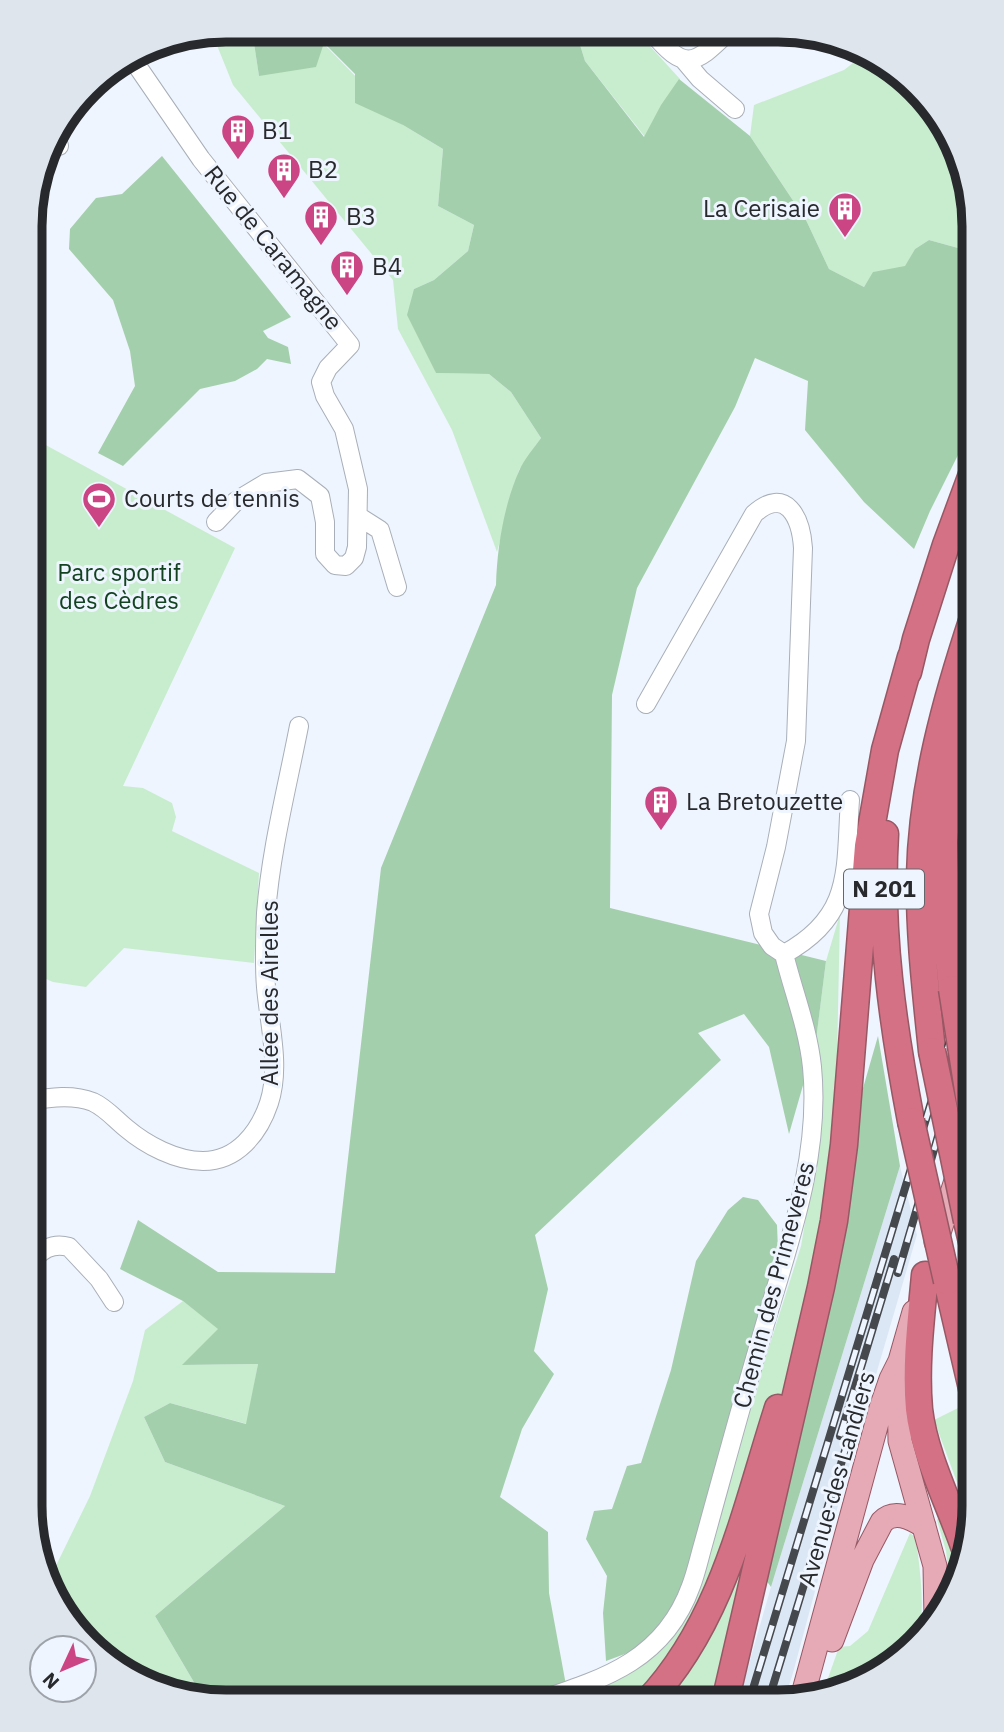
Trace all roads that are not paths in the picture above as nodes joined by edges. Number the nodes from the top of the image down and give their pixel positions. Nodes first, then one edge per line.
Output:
1 (661, 42) edge
2 (718, 42) edge
3 (684, 60) junction
4 (137, 65) edge
5 (735, 109) dead end
6 (962, 502) edge
7 (358, 516) junction
8 (216, 522) dead end
9 (397, 587) dead end
10 (962, 654) edge
11 (911, 657) junction
12 (962, 691) edge
13 (646, 704) dead end
14 (299, 726) dead end
15 (850, 800) dead end
16 (784, 954) junction
17 (962, 1051) edge
18 (42, 1100) edge
19 (962, 1174) edge
20 (962, 1197) edge
21 (42, 1250) edge
22 (936, 1278) junction
23 (821, 1287) junction
24 (114, 1302) dead end
25 (962, 1359) edge
26 (900, 1361) junction
27 (924, 1526) junction
28 (959, 1533) edge
29 (936, 1600) edge
30 (818, 1685) edge
31 (805, 1688) edge
32 (568, 1690) edge
33 (657, 1690) edge
34 (728, 1690) edge

1 - 3 street
2 - 3 street
3 - 5 street
4 - 7 street, Rue de Caramagne
6 - 11 highway, N 201
7 - 8 street, Rue de Caramagne
7 - 9 street
10 - 20 highway, N 201, bridge
11 - 22 highway, N 201, bridge
11 - 23 highway
12 - 17 highway, bridge
13 - 16 street, Chemin des Primevères
14 - 18 street, Allée des Airelles
15 - 16 street
16 - 32 street, Chemin des Primevères
19 - 22 main road, Avenue des Landiers
21 - 24 street
22 - 25 highway, N 201
22 - 26 main road, Avenue des Landiers
22 - 28 highway
23 - 33 highway
23 - 34 highway
26 - 27 main road
26 - 31 main road, Avenue des Landiers
27 - 29 main road
27 - 30 main road

